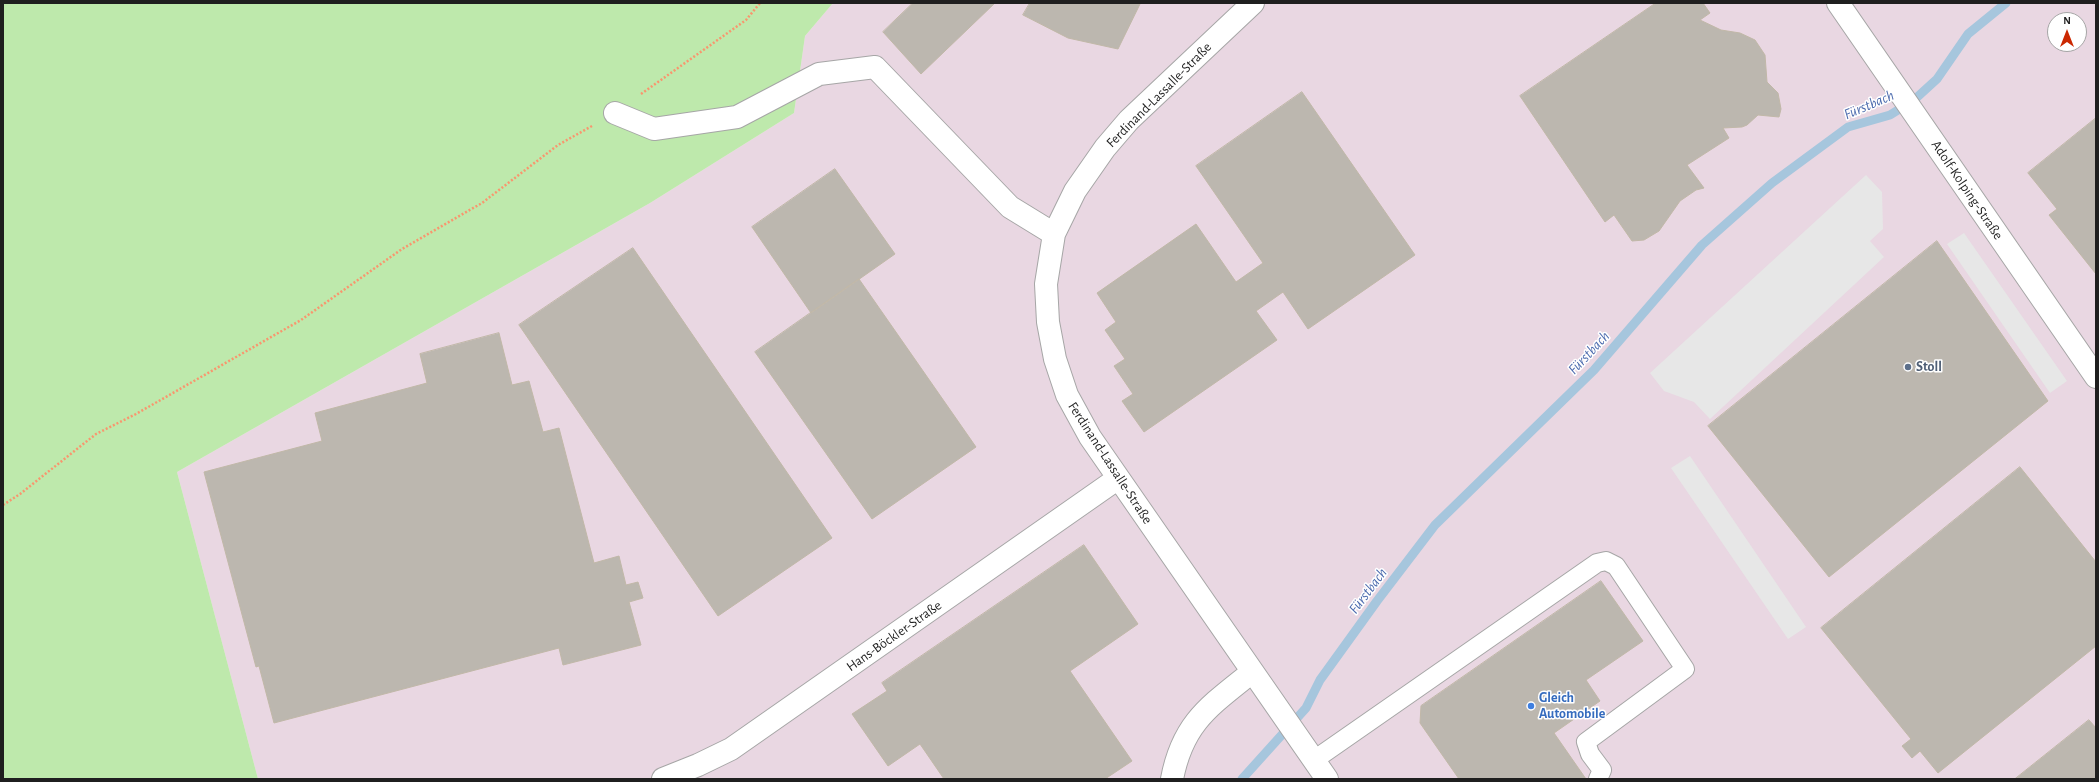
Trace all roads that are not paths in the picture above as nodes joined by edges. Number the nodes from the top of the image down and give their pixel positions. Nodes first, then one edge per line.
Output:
1 (1253, 3) edge
2 (1838, 3) edge
3 (615, 113) road end
4 (1054, 234) junction
5 (2096, 377) edge
6 (1118, 479) junction
7 (1252, 672) junction
8 (1312, 757) junction
9 (663, 779) edge
10 (1172, 779) edge
11 (1327, 779) edge
12 (1598, 779) edge

1 - 4 street, Ferdinand-Lassalle-Straße
2 - 5 street, Adolf-Kolping-Straße
3 - 4 street
4 - 6 street, Ferdinand-Lassalle-Straße
6 - 7 street, Ferdinand-Lassalle-Straße
6 - 9 street, Hans-Böckler-Straße
7 - 8 street, Ferdinand-Lassalle-Straße
7 - 10 street
8 - 11 street, Ferdinand-Lassalle-Straße
8 - 12 lane

